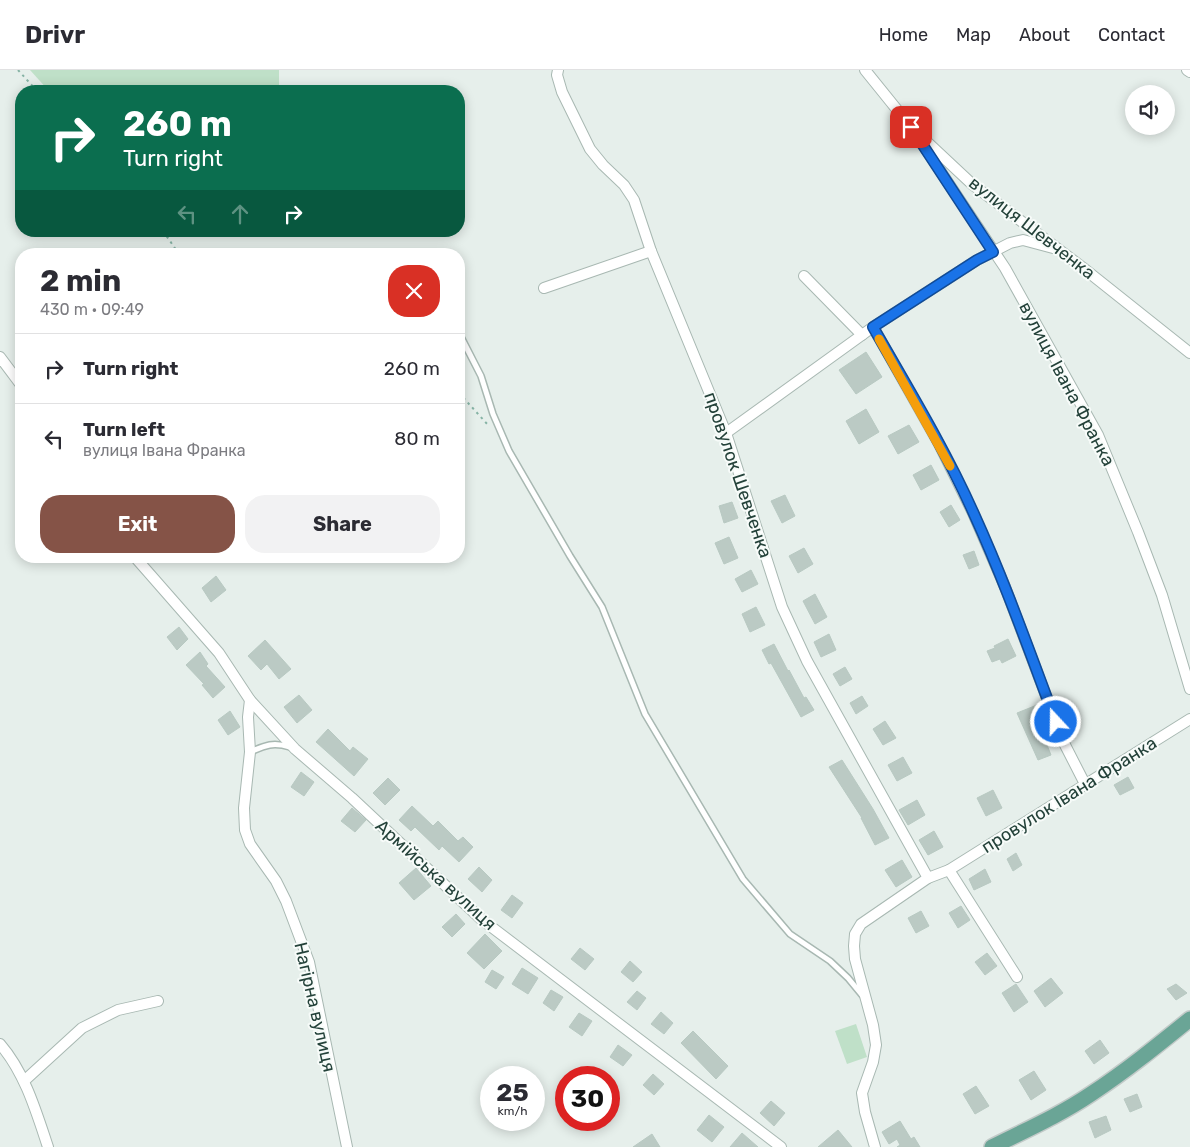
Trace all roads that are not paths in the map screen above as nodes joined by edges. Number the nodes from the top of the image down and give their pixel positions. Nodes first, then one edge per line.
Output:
1 (558, 70) edge
2 (864, 70) edge
3 (911, 127) junction
4 (1060, 250) junction
5 (651, 251) junction
6 (993, 252) junction
7 (804, 276) dead end
8 (544, 288) dead end
9 (873, 327) junction
10 (862, 335) junction
11 (465, 345) edge
12 (1190, 352) edge
13 (0, 357) edge
14 (15, 376) edge
15 (726, 433) junction
16 (140, 563) edge
17 (1190, 689) edge
18 (250, 700) junction
19 (1190, 719) edge
20 (295, 749) junction
21 (250, 752) junction
22 (1085, 784) junction
23 (949, 870) junction
24 (928, 878) junction
25 (1017, 977) dead end
26 (865, 999) junction
27 (158, 1001) dead end
28 (1190, 1019) edge
29 (0, 1044) edge
30 (24, 1081) junction
31 (48, 1147) edge
32 (347, 1147) edge
33 (781, 1147) edge
34 (875, 1147) edge
35 (992, 1147) edge

1 - 5 street, провулок Шевченка
2 - 3 street, вулиця Шевченка
3 - 4 street, вулиця Шевченка
3 - 6 street, вулиця Івана Франка
4 - 6 street
4 - 12 street, вулиця Шевченка
5 - 8 street
5 - 15 street, провулок Шевченка
6 - 9 street
6 - 17 street, вулиця Івана Франка
7 - 10 street
9 - 10 street
9 - 22 street
10 - 15 street
11 - 26 lane
13 - 14 street
15 - 24 street, провулок Шевченка
16 - 18 street, Армійська вулиця
18 - 20 street, Армійська вулиця
18 - 21 street, Нагірна вулиця
19 - 22 street, провулок Івана Франка
20 - 21 lane
20 - 33 street, Армійська вулиця
21 - 32 street, Нагірна вулиця
22 - 23 street, провулок Івана Франка
23 - 24 street, провулок Івана Франка
23 - 25 street
24 - 26 street, провулок Івана Франка
26 - 34 street, провулок Івана Франка
27 - 30 street
28 - 35 main road
29 - 30 street
30 - 31 street

